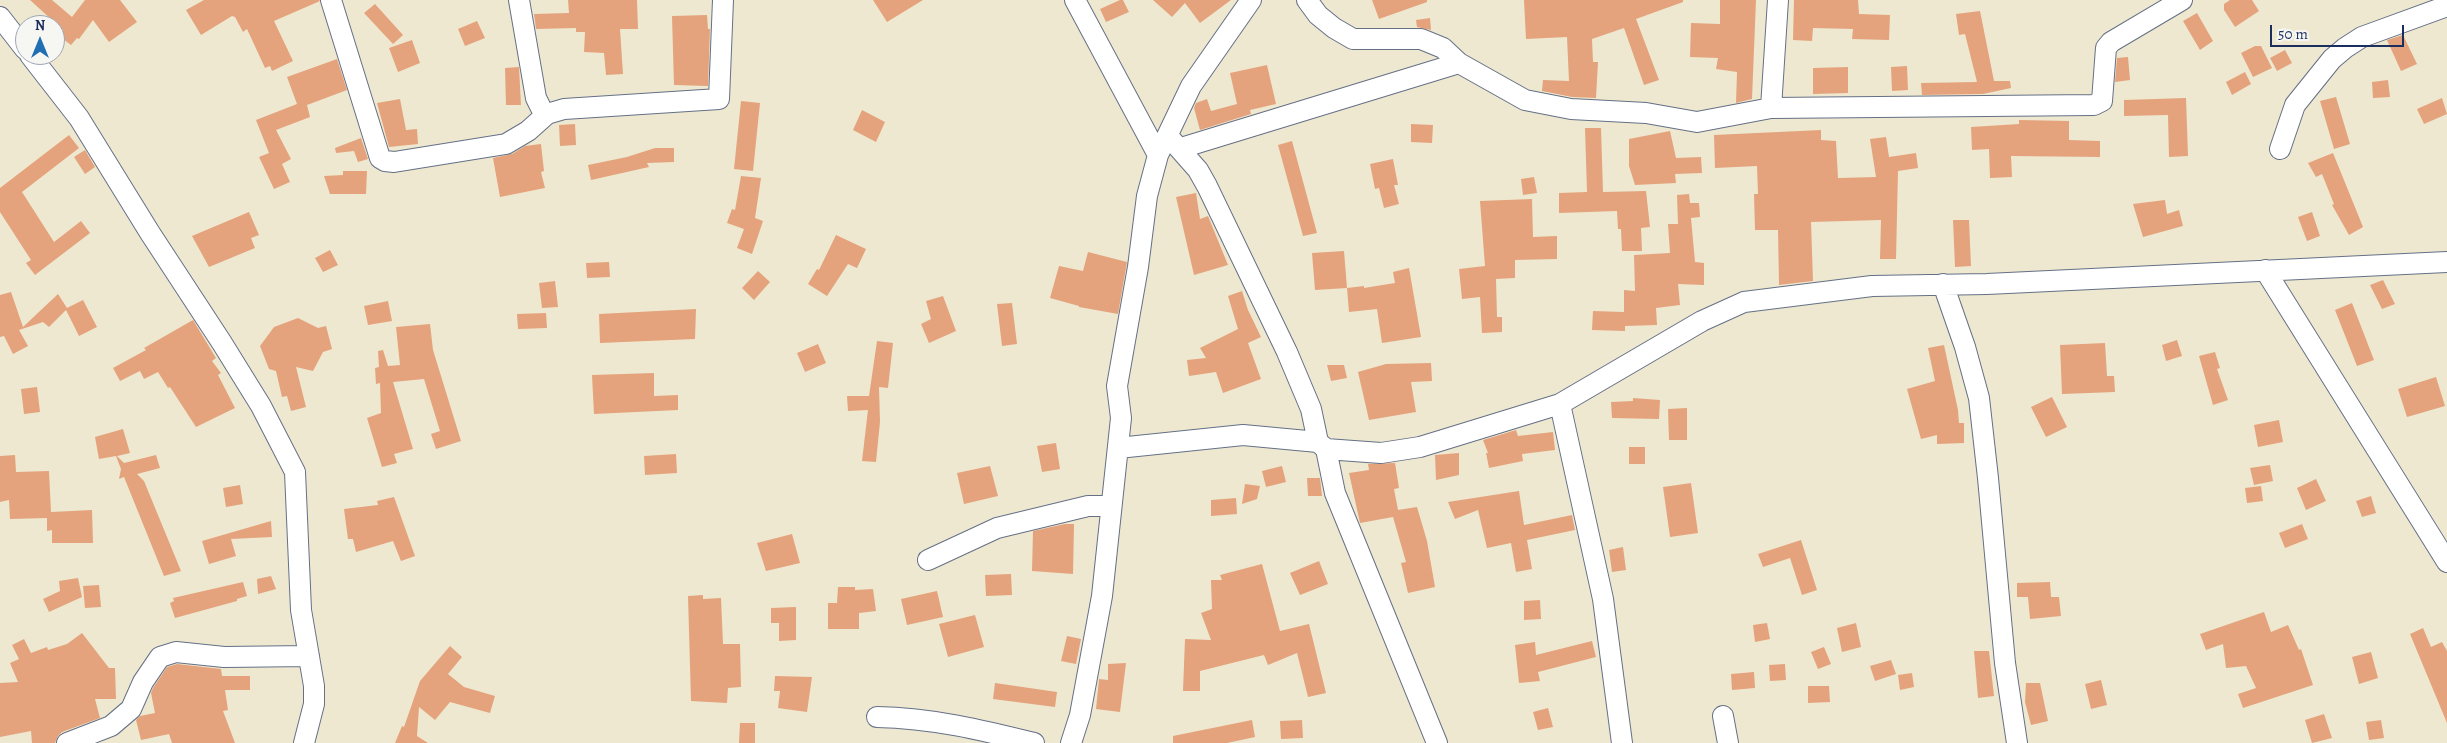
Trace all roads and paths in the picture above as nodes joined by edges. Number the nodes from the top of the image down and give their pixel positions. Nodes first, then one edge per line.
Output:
1 (331, 0) edge
2 (519, 0) edge
3 (723, 0) edge
4 (1075, 0) edge
5 (1251, 0) edge
6 (1307, 0) edge
7 (1778, 0) edge
8 (2182, 0) edge
9 (2447, 6) edge
10 (0, 17) edge
11 (15, 36) edge
12 (1459, 63) junction
13 (38, 65) edge
14 (1771, 108) junction
15 (547, 114) junction
16 (1175, 142) junction
17 (2280, 149) dead end
18 (1158, 154) junction
19 (2447, 262) edge
20 (2265, 270) junction
21 (1943, 284) junction
22 (1560, 404) junction
23 (1322, 445) junction
24 (1118, 448) junction
25 (1112, 506) junction
26 (928, 560) dead end
27 (2447, 562) edge
28 (309, 656) junction
29 (1723, 716) dead end
30 (877, 717) dead end
31 (67, 743) edge
32 (304, 743) edge
33 (1034, 743) edge
34 (1071, 743) edge
35 (1437, 743) edge
36 (1622, 743) edge
37 (1728, 743) edge
38 (2017, 743) edge

1 - 15 street
2 - 15 street
3 - 15 street
4 - 18 street
5 - 16 street
6 - 12 street
7 - 14 street
8 - 14 street
9 - 17 street
10 - 11 street
12 - 14 street
12 - 16 street
13 - 28 street
16 - 18 street
16 - 23 street
18 - 24 street
19 - 20 street
20 - 21 street
20 - 27 street
21 - 22 street
21 - 38 street
22 - 23 street
22 - 36 street
23 - 24 street
23 - 35 street
24 - 25 street
25 - 26 street
25 - 34 street
28 - 31 street
28 - 32 street
29 - 37 street
30 - 33 street

